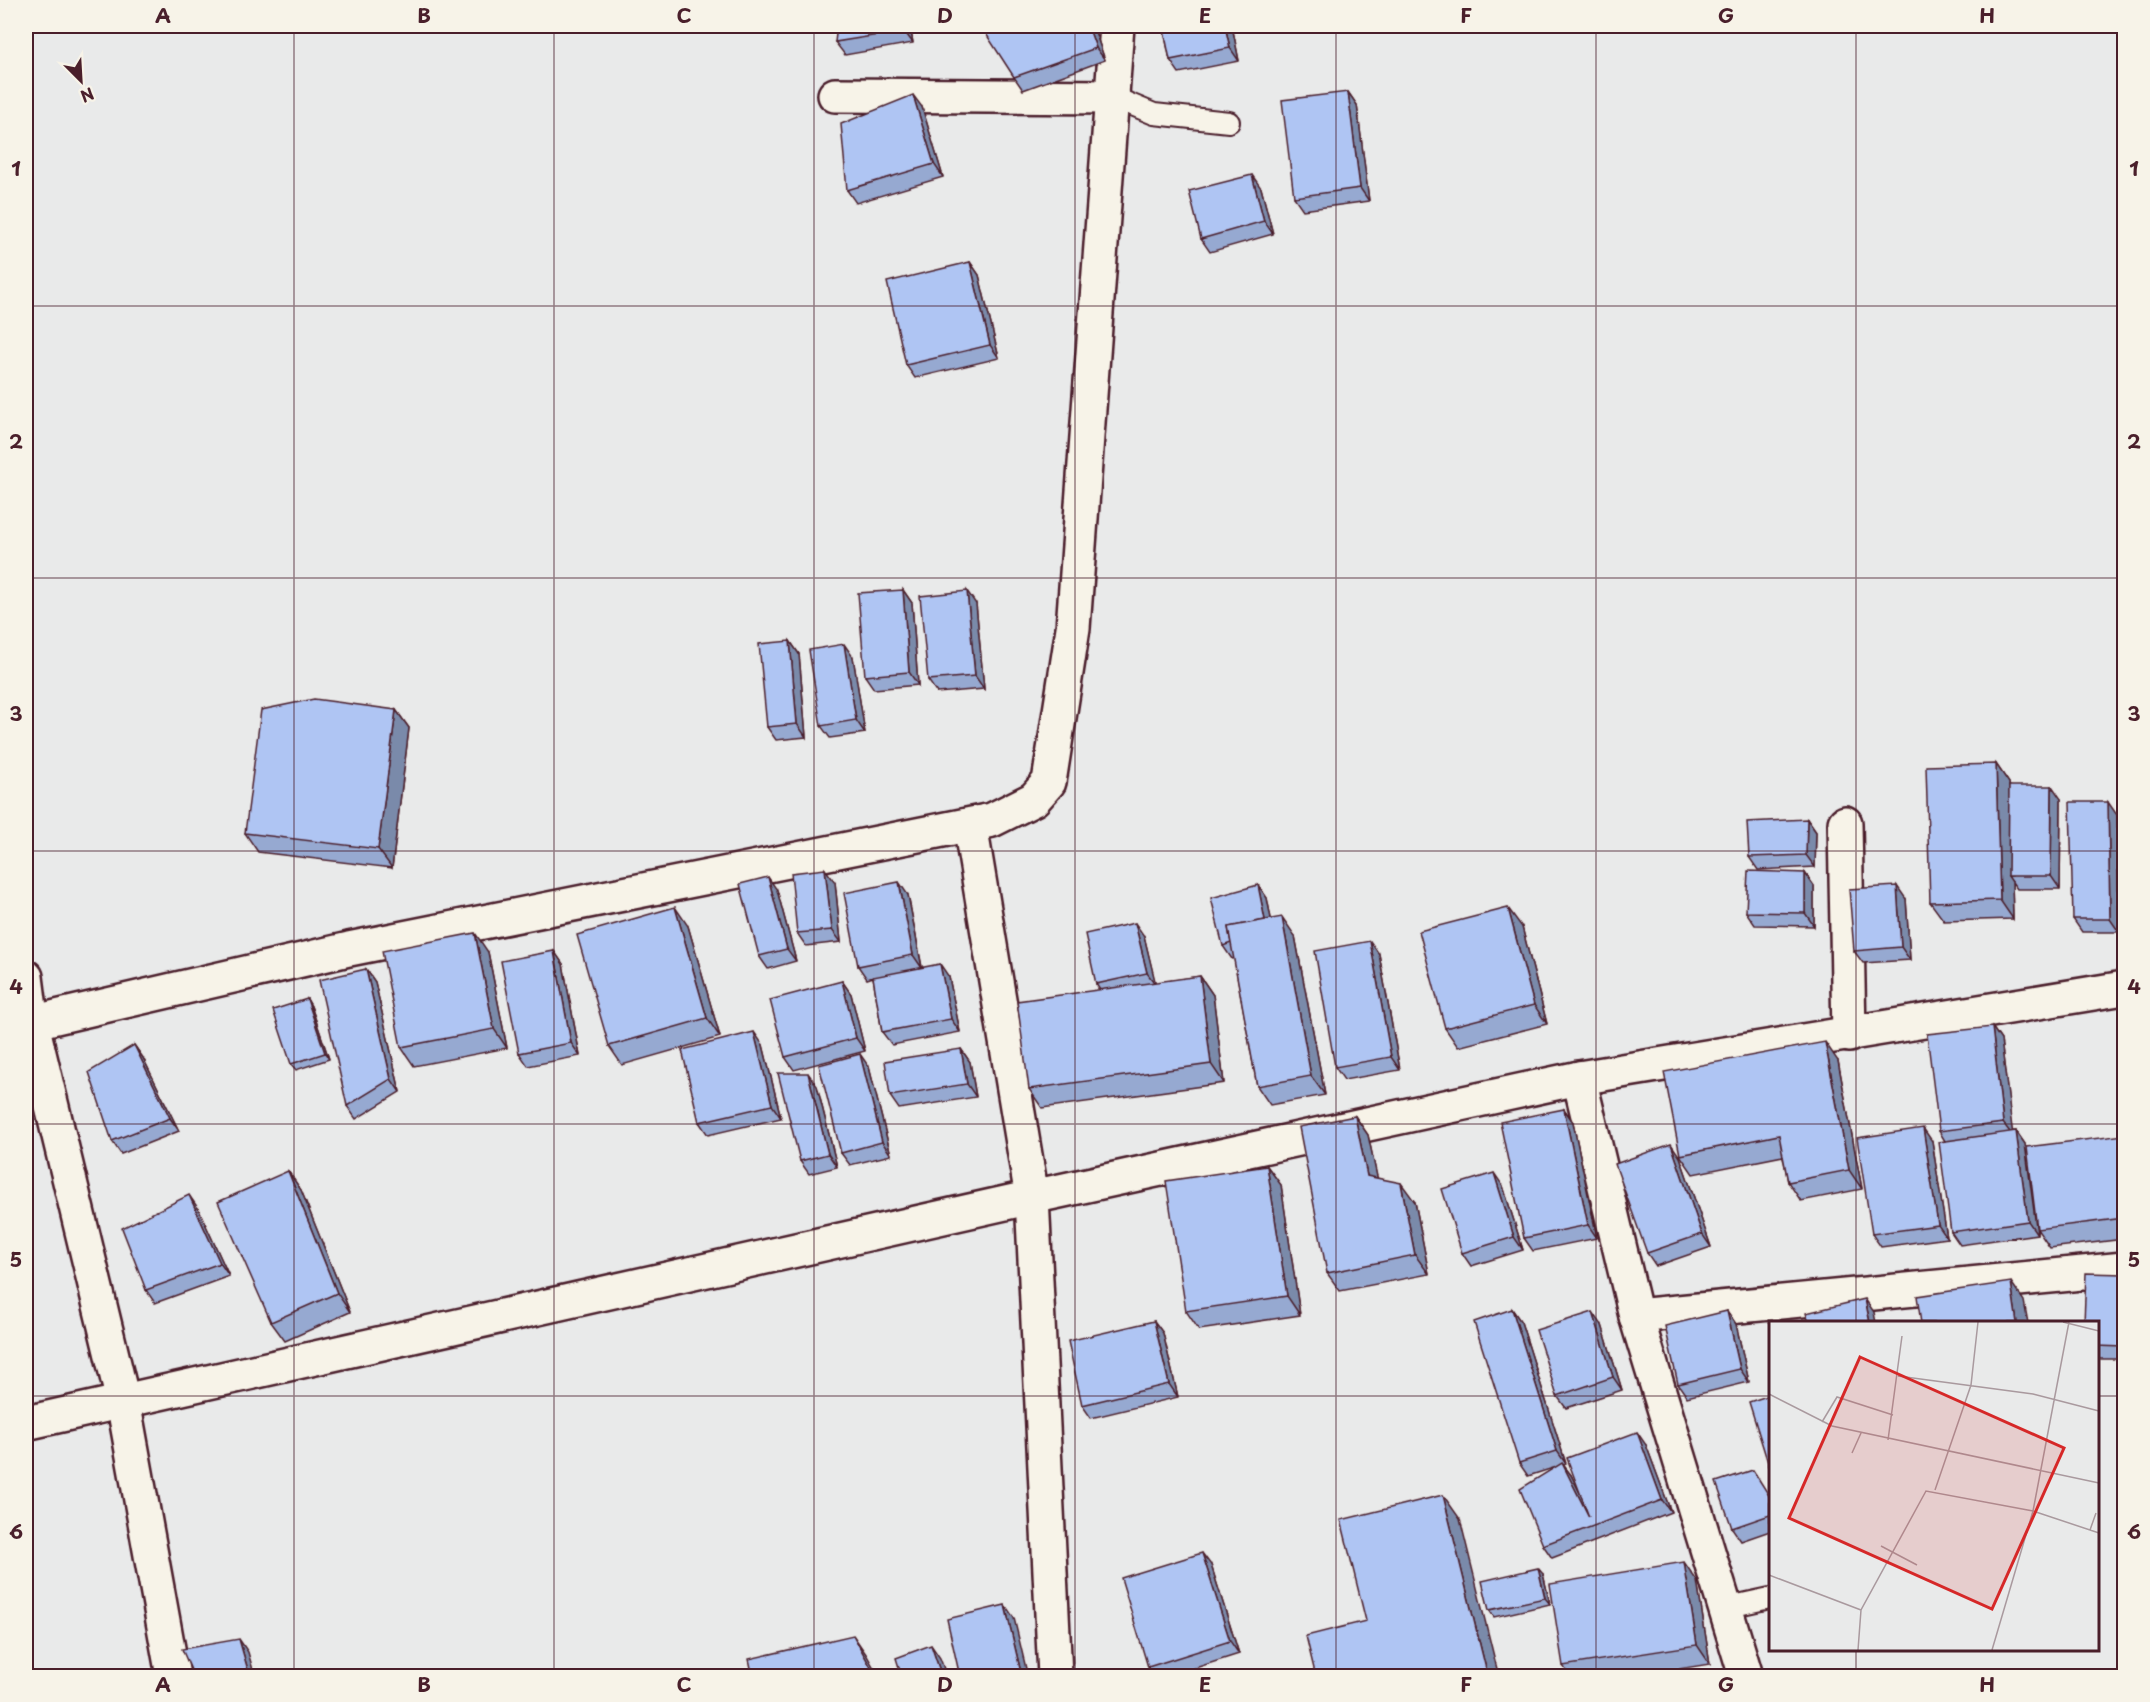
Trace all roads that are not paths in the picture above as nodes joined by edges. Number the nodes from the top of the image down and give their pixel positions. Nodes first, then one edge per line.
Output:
1 (1117, 26) edge
2 (835, 95) dead end
3 (1113, 97) junction
4 (1229, 122) dead end
5 (1845, 823) dead end
6 (970, 825) junction
7 (26, 977) edge
8 (2124, 988) edge
9 (29, 1024) edge
10 (1849, 1035) junction
11 (1578, 1078) junction
12 (1032, 1197) junction
13 (2124, 1269) edge
14 (1636, 1316) junction
15 (123, 1401) junction
16 (26, 1423) edge
17 (1769, 1598) edge
18 (1724, 1608) junction
19 (173, 1677) edge
20 (1055, 1677) edge
21 (1746, 1677) edge

1 - 3 street
2 - 3 street
3 - 4 lane
3 - 6 street
5 - 10 street
6 - 9 street
6 - 12 street
7 - 9 street
8 - 10 street
9 - 15 street
10 - 11 street
11 - 12 street
11 - 14 street
12 - 15 street
12 - 20 street
13 - 14 street
14 - 18 street
15 - 16 street
15 - 19 street
17 - 18 lane
18 - 21 street

